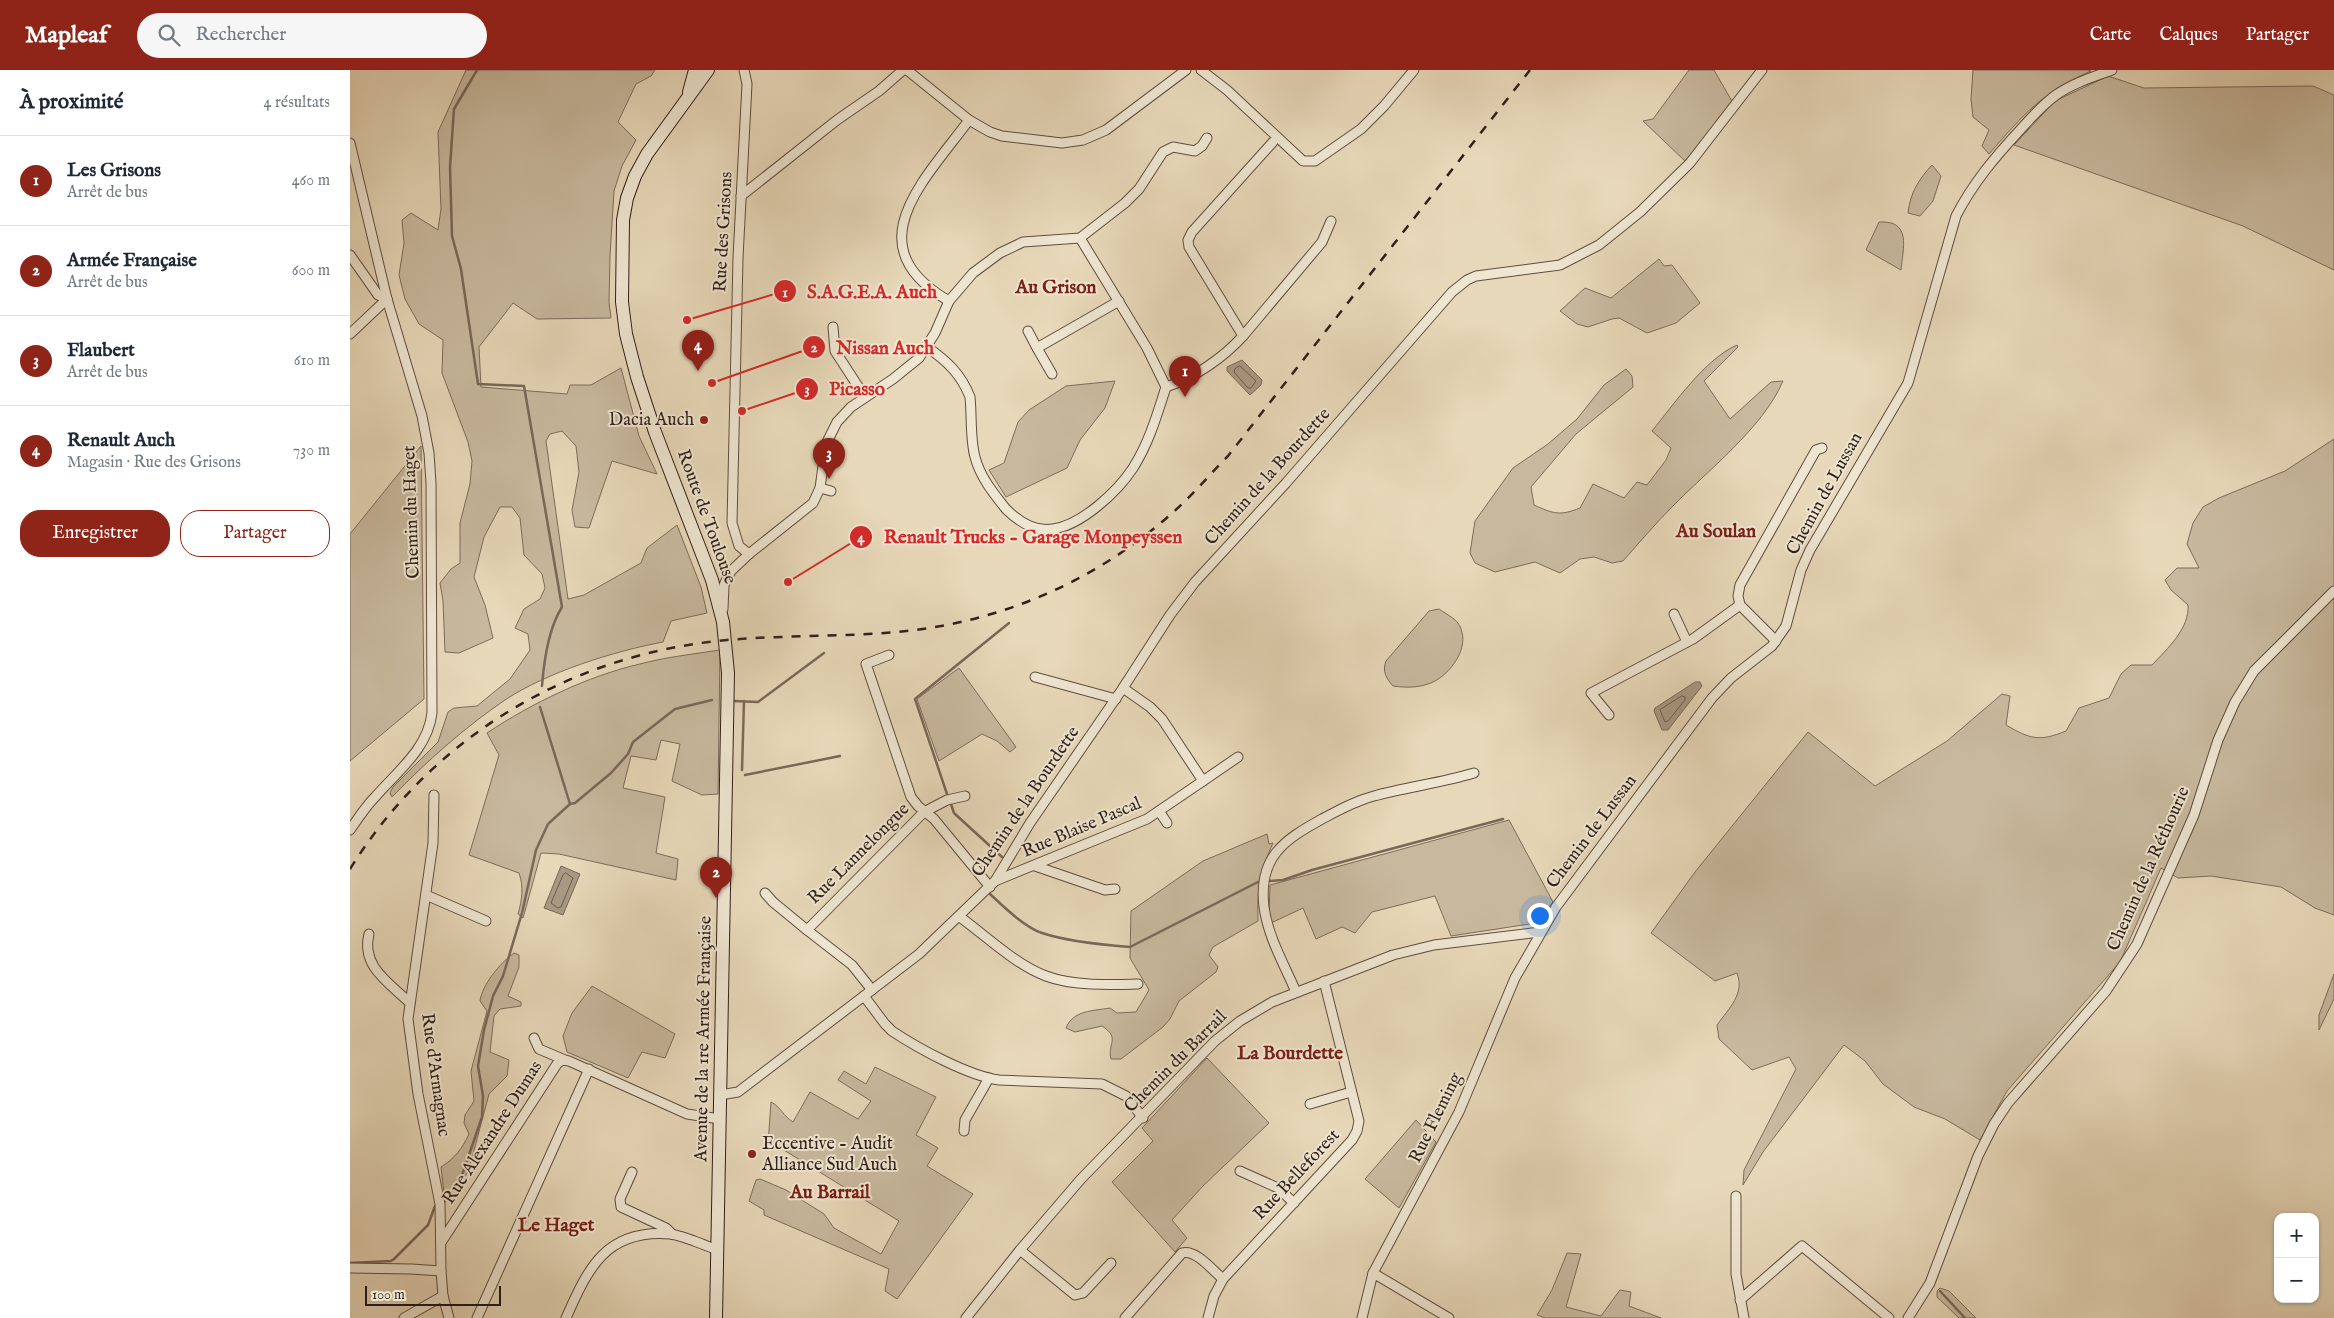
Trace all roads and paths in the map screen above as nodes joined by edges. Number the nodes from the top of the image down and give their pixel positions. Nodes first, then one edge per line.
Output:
1 (694, 70) edge
2 (708, 70) edge
3 (744, 70) edge
4 (903, 70) edge
5 (907, 70) edge
6 (1186, 70) edge
7 (1201, 70) edge
8 (1414, 70) edge
9 (1762, 70) edge
10 (2112, 70) edge
11 (687, 99) junction
12 (969, 120) junction
13 (1207, 138) dead end
14 (1274, 142) dead end
15 (350, 143) edge
16 (741, 196) junction
17 (1332, 221) dead end
18 (1080, 238) junction
19 (350, 256) edge
20 (387, 299) junction
21 (949, 301) junction
22 (1118, 301) junction
23 (833, 327) dead end
24 (1028, 332) dead end
25 (350, 334) edge
26 (1244, 336) junction
27 (927, 347) junction
28 (1037, 348) junction
29 (1052, 374) dead end
30 (1166, 388) junction
31 (865, 397) junction
32 (1822, 448) dead end
33 (820, 488) junction
34 (830, 491) dead end
35 (749, 554) junction
36 (2334, 591) edge
37 (1740, 605) junction
38 (1674, 614) dead end
39 (723, 622) junction
40 (726, 640) joint
41 (1776, 641) junction
42 (1687, 642) junction
43 (889, 655) dead end
44 (1034, 677) dead end
45 (1123, 688) junction
46 (1116, 699) junction
47 (1609, 715) dead end
48 (1238, 757) dead end
49 (1474, 773) dead end
50 (1203, 781) junction
51 (434, 795) dead end
52 (965, 796) dead end
53 (1159, 811) junction
54 (924, 812) junction
55 (1167, 823) dead end
56 (350, 830) edge
57 (1035, 866) junction
58 (992, 884) junction
59 (1116, 889) dead end
60 (765, 893) dead end
61 (426, 895) junction
62 (960, 917) junction
63 (486, 921) dead end
64 (807, 930) junction
65 (1540, 932) junction
66 (369, 934) dead end
67 (1324, 981) junction
68 (1138, 984) dead end
69 (872, 990) junction
70 (1296, 992) junction
71 (864, 996) junction
72 (409, 1002) junction
73 (534, 1038) dead end
74 (565, 1060) junction
75 (589, 1069) junction
76 (989, 1078) junction
77 (1351, 1092) junction
78 (720, 1095) junction
79 (1310, 1104) dead end
80 (1143, 1118) junction
81 (720, 1119) junction
82 (964, 1131) dead end
83 (1240, 1171) dead end
84 (632, 1172) dead end
85 (1736, 1196) dead end
86 (1294, 1203) junction
87 (672, 1234) junction
88 (442, 1242) junction
89 (718, 1250) junction
90 (1020, 1250) junction
91 (1111, 1262) dead end
92 (350, 1268) edge
93 (441, 1271) junction
94 (1373, 1273) junction
95 (1223, 1279) junction
96 (443, 1296) junction
97 (1740, 1300) junction
98 (404, 1318) edge
99 (448, 1318) edge
100 (477, 1318) edge
101 (566, 1318) edge
102 (716, 1318) edge
103 (966, 1318) edge
104 (1125, 1318) edge
105 (1208, 1318) edge
106 (1362, 1318) edge
107 (1449, 1318) edge
108 (1744, 1318) edge
109 (1889, 1318) edge
110 (1908, 1318) edge

1 - 11 main road, Route de Toulouse
2 - 11 main road, Route de Toulouse
3 - 16 street, Rue des Grisons
4 - 16 street
5 - 12 street
6 - 12 street
7 - 8 street
9 - 45 street, Chemin de la Bourdette
10 - 41 street, Chemin de Lussan
11 - 39 main road, Route de Toulouse
12 - 21 street
13 - 18 street
14 - 26 street
15 - 20 street, Chemin du Haget
16 - 35 street, Rue des Grisons
17 - 26 street
18 - 21 street
18 - 22 street
19 - 20 street
20 - 25 street
20 - 56 street, Chemin du Haget
21 - 27 street
22 - 28 street
22 - 30 street
23 - 31 street
24 - 28 street
26 - 30 street
27 - 30 street
27 - 31 street
28 - 29 street
31 - 33 street
32 - 37 street
33 - 34 street
33 - 35 street
35 - 39 street
36 - 110 street, Chemin de la Réthourie
37 - 41 street
37 - 42 street
38 - 42 street
39 - 40 main road, Route de Toulouse
40 - 78 main road, Avenue de la 1re Armée Française
41 - 65 street, Chemin de Lussan
42 - 47 street
43 - 54 street
44 - 46 street
45 - 46 street, Chemin de la Bourdette
45 - 50 street
46 - 58 street, Chemin de la Bourdette
48 - 50 street, Rue Blaise Pascal
49 - 70 street
50 - 53 street, Rue Blaise Pascal
51 - 61 street, Rue d'Armagnac
52 - 54 street, Rue Lannelongue
53 - 55 street
53 - 57 street, Rue Blaise Pascal
54 - 58 street
54 - 64 street, Rue Lannelongue
57 - 58 street, Rue Blaise Pascal
57 - 59 street
58 - 62 street, Chemin de la Bourdette
60 - 64 street, Rue Lannelongue
61 - 63 street
61 - 72 street, Rue d'Armagnac
62 - 68 street
62 - 69 street, Chemin de la Bourdette
64 - 69 street, Rue Lannelongue
65 - 67 street, Chemin du Barrail
65 - 94 street, Rue Fleming
66 - 72 street
67 - 70 street, Chemin du Barrail
67 - 77 street, Rue Belleforest
69 - 71 street, Chemin de la Bourdette
70 - 80 street, Chemin du Barrail
71 - 76 street
71 - 78 street, Chemin de la Bourdette
72 - 88 street, Rue d'Armagnac
73 - 74 street
74 - 75 street, Rue Alexandre Dumas
74 - 88 street, Rue Alexandre Dumas
75 - 81 street, Rue Alexandre Dumas
75 - 100 street
76 - 80 street
76 - 82 street
77 - 79 street
77 - 86 street, Rue Belleforest
78 - 81 main road, Avenue de la 1re Armée Française
80 - 90 street, Chemin du Barrail
81 - 89 main road, Avenue de la 1re Armée Française
83 - 86 street
84 - 87 street
85 - 97 street
86 - 95 street, Rue Belleforest
87 - 89 street
87 - 101 street
88 - 93 street, Rue d'Armagnac
89 - 102 main road, Avenue de la 1re Armée Française
90 - 91 street
90 - 103 street, Chemin du Barrail
92 - 93 street
93 - 96 street, Rue d'Armagnac
94 - 106 street, Rue Fleming
94 - 107 street
95 - 104 street
95 - 105 street, Rue Belleforest
96 - 98 street
96 - 99 street, Rue d'Armagnac
97 - 108 street
97 - 109 street

